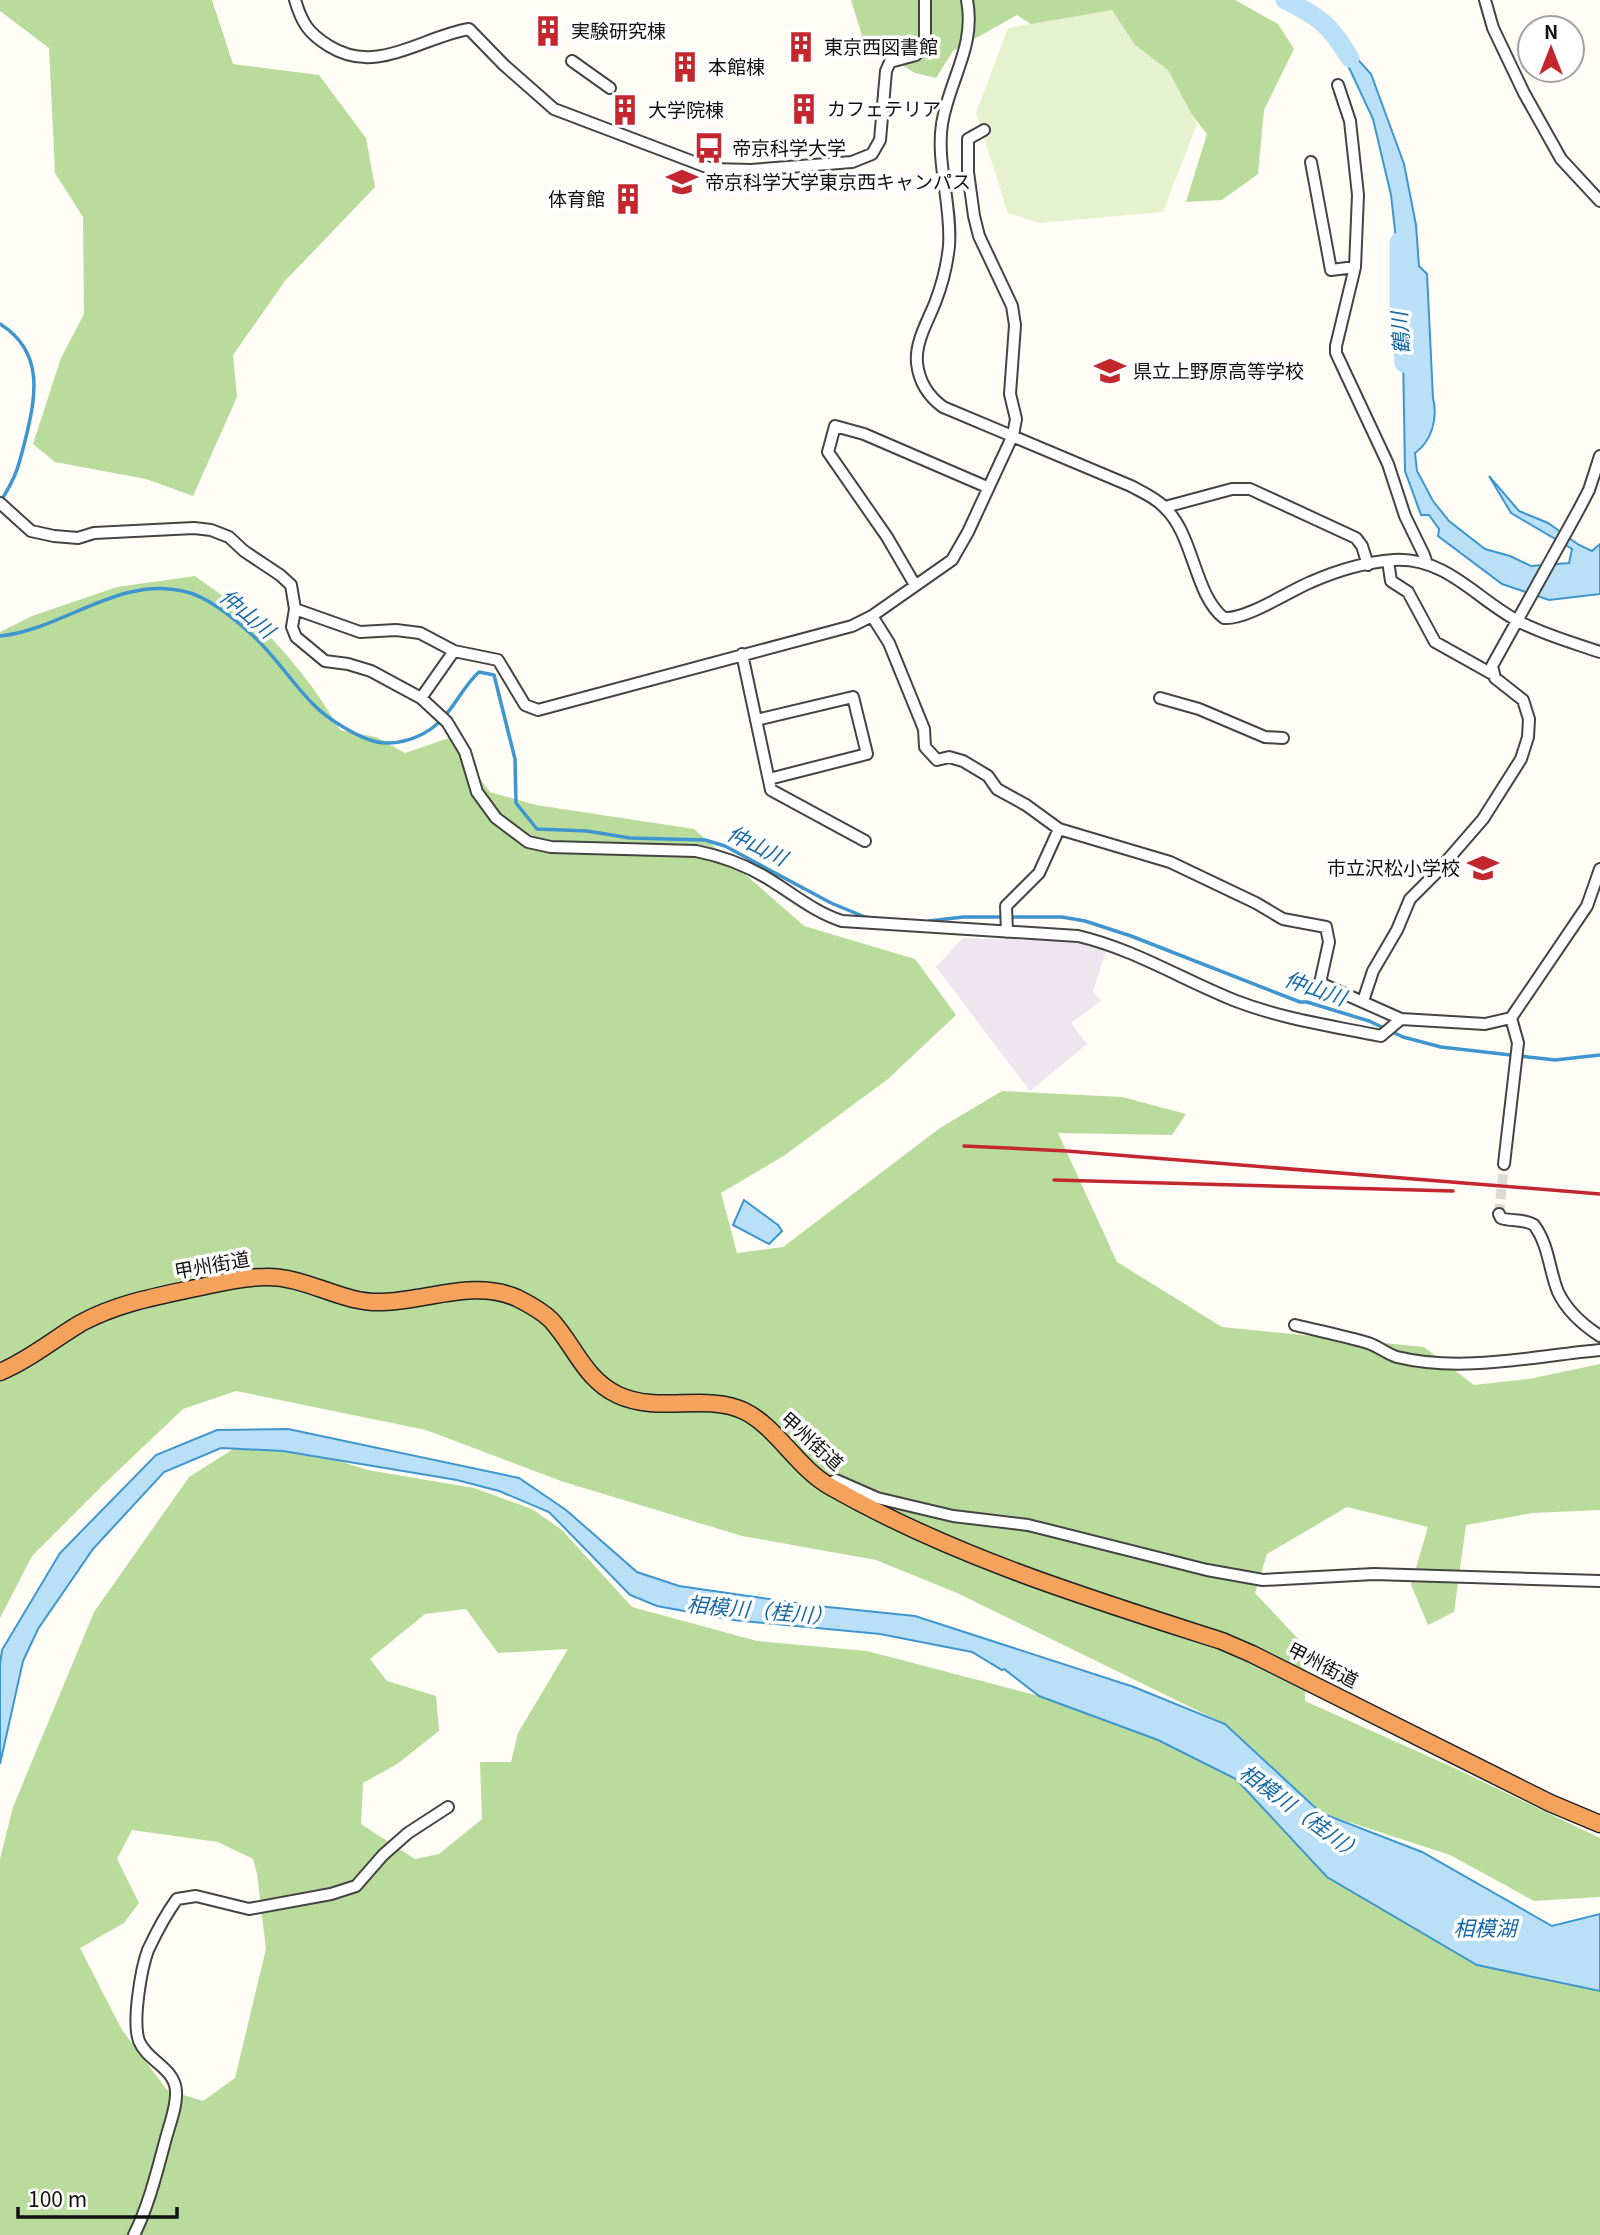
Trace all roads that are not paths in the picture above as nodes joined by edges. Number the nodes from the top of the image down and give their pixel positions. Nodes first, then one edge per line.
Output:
1 (295, 0) edge
2 (925, 0) edge
3 (967, 0) edge
4 (1485, 0) edge
5 (572, 61) dead end
6 (1338, 85) dead end
7 (610, 88) dead end
8 (984, 130) dead end
9 (1311, 162) dead end
10 (1600, 201) edge
11 (1355, 267) junction
12 (1013, 435) junction
13 (1600, 456) edge
14 (987, 487) junction
15 (0, 503) edge
16 (1165, 507) junction
17 (1388, 561) junction
18 (1426, 564) junction
19 (1368, 565) junction
20 (915, 585) junction
21 (295, 608) junction
22 (872, 616) junction
23 (1518, 621) junction
24 (454, 651) junction
25 (1600, 652) edge
26 (742, 654) junction
27 (1494, 675) junction
28 (421, 698) junction
29 (1160, 698) dead end
30 (756, 720) junction
31 (1283, 738) dead end
32 (769, 779) junction
33 (1059, 829) junction
34 (865, 841) dead end
35 (1600, 869) edge
36 (1006, 932) junction
37 (1363, 1001) junction
38 (1511, 1018) junction
39 (1401, 1019) junction
40 (1504, 1164) tunnel mouth
41 (1499, 1214) dead end
42 (1295, 1325) dead end
43 (1600, 1336) edge
44 (1600, 1350) edge
45 (0, 1372) edge
46 (826, 1485) junction
47 (1600, 1581) edge
48 (448, 1807) dead end
49 (1600, 1824) edge
50 (134, 2235) edge

1 - 2 street
3 - 12 street
4 - 10 street
5 - 7 street
6 - 11 street
8 - 12 street
9 - 11 street
11 - 18 street
12 - 14 street
12 - 16 street
13 - 23 street
14 - 20 street
14 - 20 street
15 - 21 street
16 - 19 street
16 - 19 street
17 - 18 street
17 - 19 street
17 - 27 street
18 - 23 street
20 - 22 street
21 - 24 street
21 - 28 street
22 - 26 street
22 - 33 street
23 - 25 street
23 - 27 street
24 - 26 street
24 - 28 street
26 - 30 street
27 - 37 street
28 - 36 street
29 - 31 street
30 - 32 street
30 - 32 street
32 - 34 street
33 - 36 street
33 - 37 street
35 - 38 street
36 - 39 street
37 - 39 street
38 - 39 street
38 - 40 street
41 - 43 street
42 - 44 street
45 - 46 highway, 甲州街道
46 - 47 street
46 - 49 highway, 甲州街道
48 - 50 street

